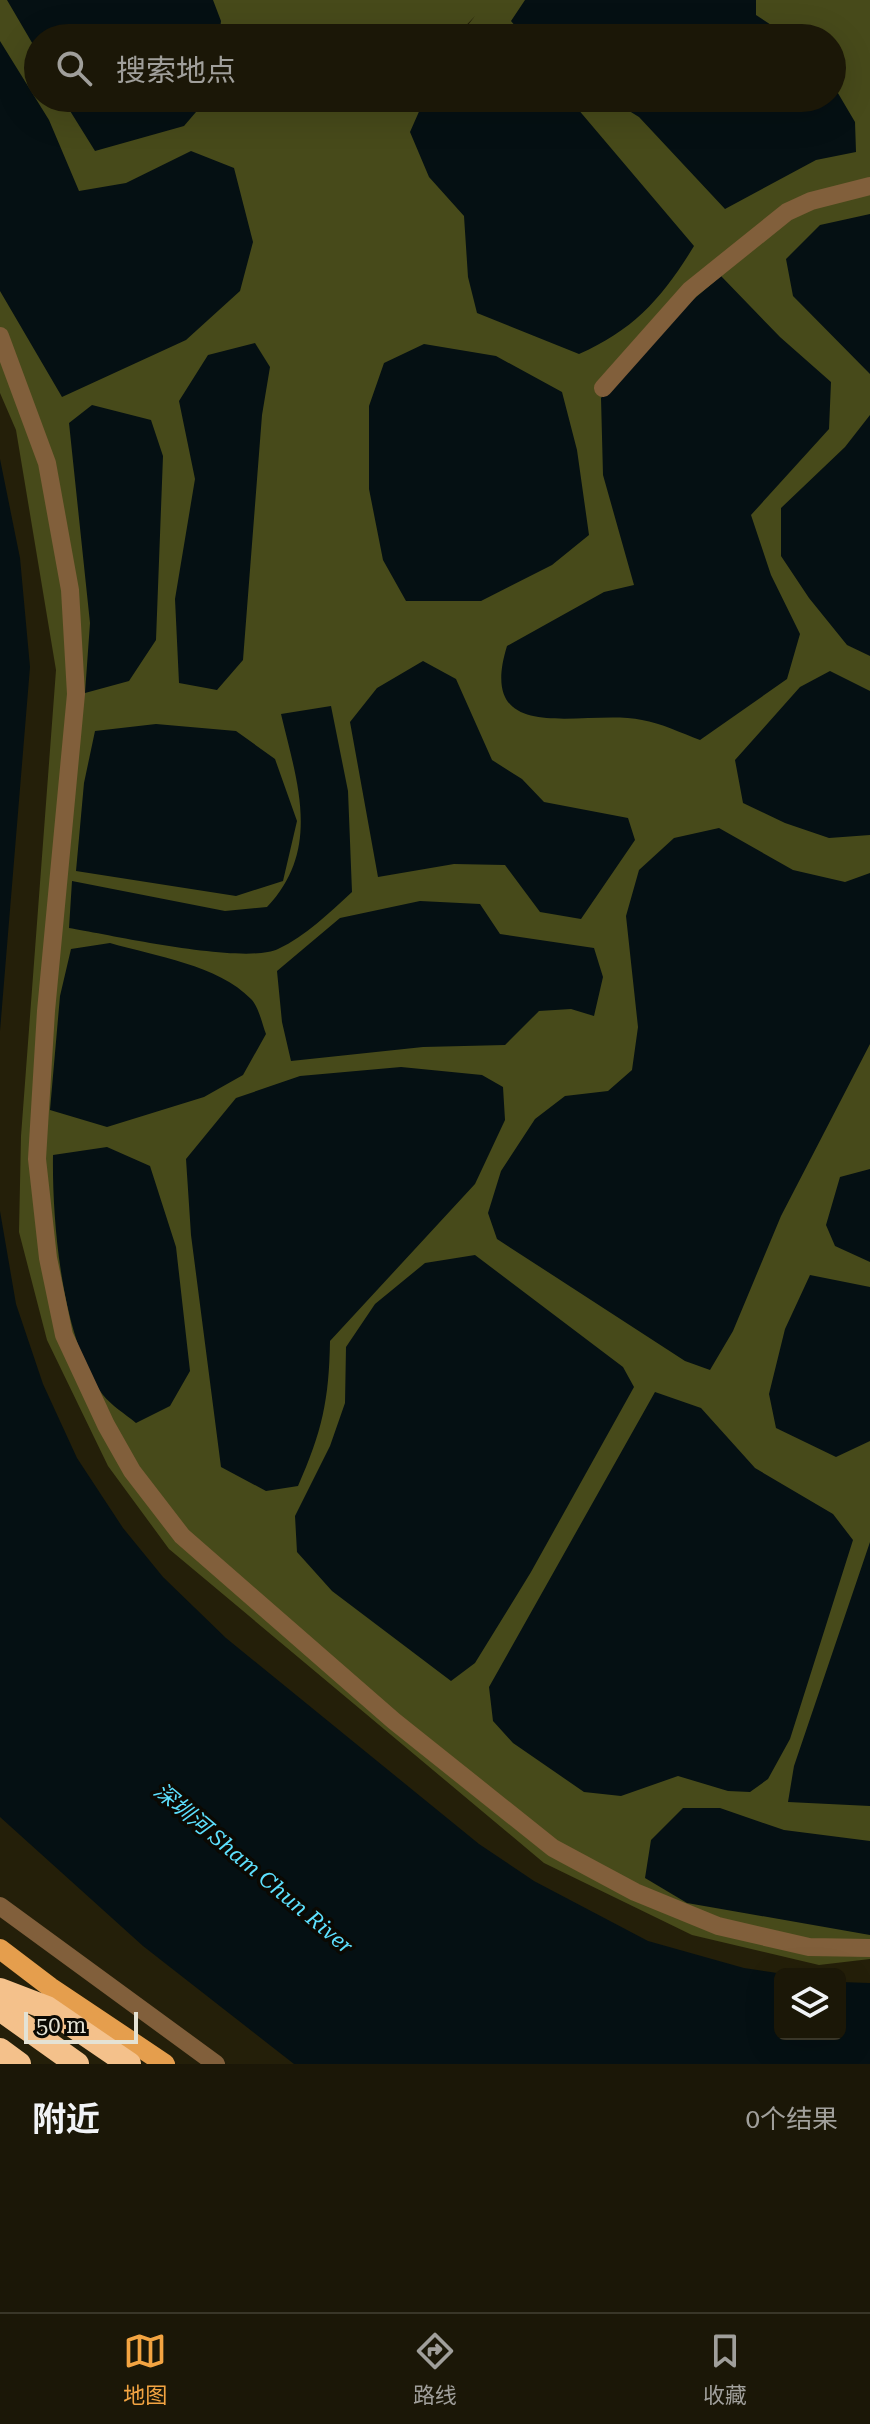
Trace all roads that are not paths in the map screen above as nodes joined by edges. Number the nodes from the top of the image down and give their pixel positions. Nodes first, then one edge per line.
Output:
1 (870, 186) edge
2 (0, 336) edge
3 (603, 388) dead end
4 (0, 1906) edge
5 (870, 1948) edge
6 (0, 1949) edge
7 (0, 1990) edge
8 (0, 2009) edge
9 (0, 2050) edge
10 (19, 2064) edge
11 (77, 2064) edge
12 (129, 2064) edge
13 (165, 2064) edge
14 (216, 2064) edge

1 - 3 lane
2 - 5 lane
4 - 14 lane
6 - 13 main road
7 - 12 highway
8 - 11 highway
9 - 10 highway

